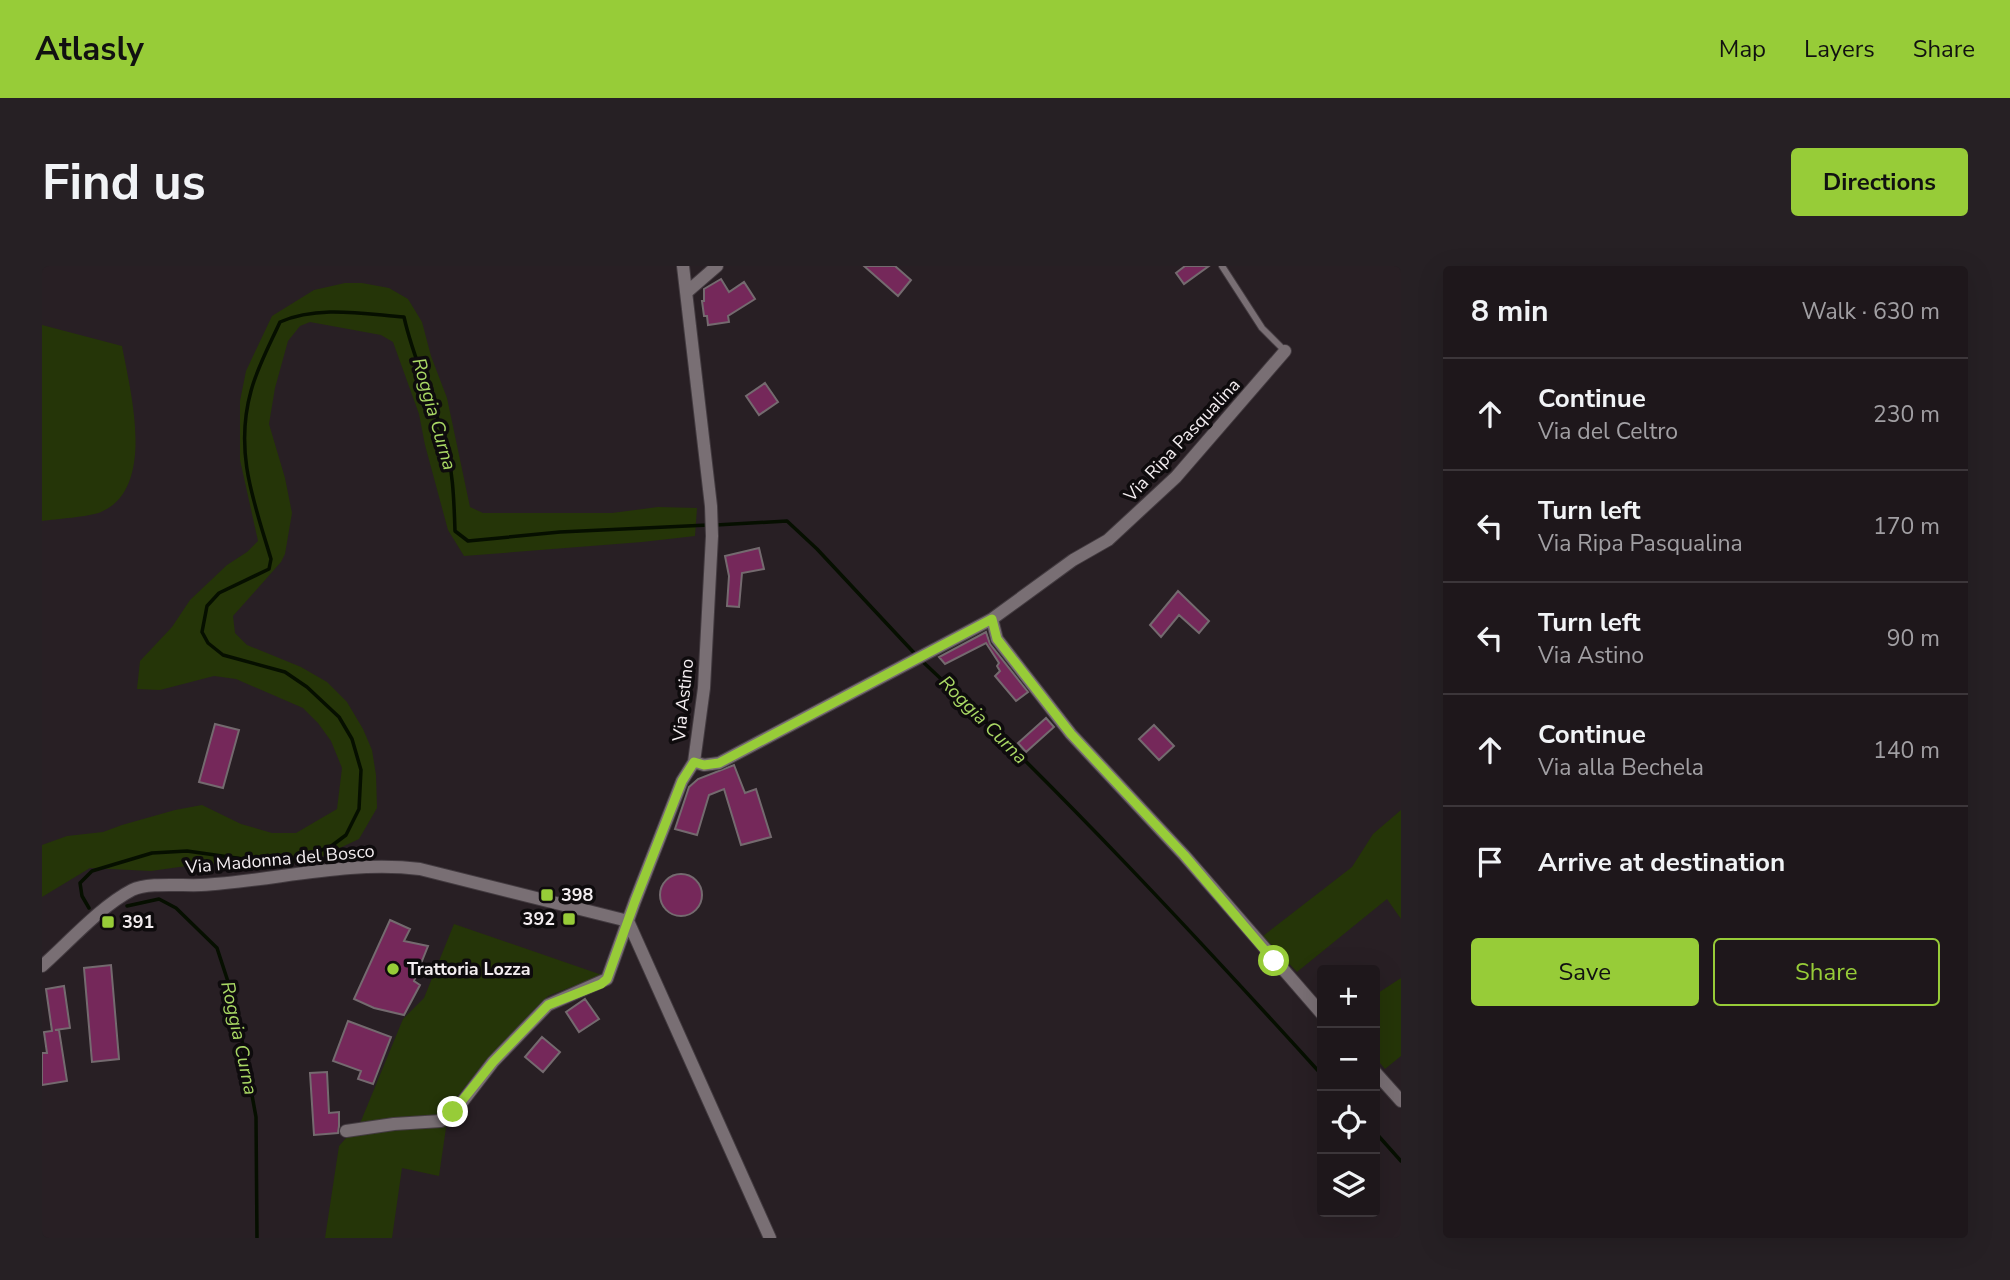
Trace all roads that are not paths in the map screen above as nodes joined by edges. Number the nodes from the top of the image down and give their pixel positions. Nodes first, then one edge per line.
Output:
1 (683, 266) edge
2 (717, 266) edge
3 (1222, 266) edge
4 (687, 292) junction
5 (1285, 351) joint
6 (992, 619) junction
7 (694, 762) junction
8 (628, 921) junction
9 (42, 966) edge
10 (1317, 1008) edge
11 (1380, 1078) edge
12 (1401, 1101) edge
13 (346, 1131) dead end
14 (770, 1238) edge

1 - 4 street, Via Astino
2 - 4 street
3 - 5 lane
4 - 7 street, Via Astino
5 - 6 street, Via Ripa Pasqualina
6 - 7 street, Via Ripa Pasqualina
6 - 10 street
7 - 8 street, Via Astino
8 - 9 street, Via Madonna del Bosco
8 - 13 street, Via Astino
8 - 14 street
11 - 12 street

